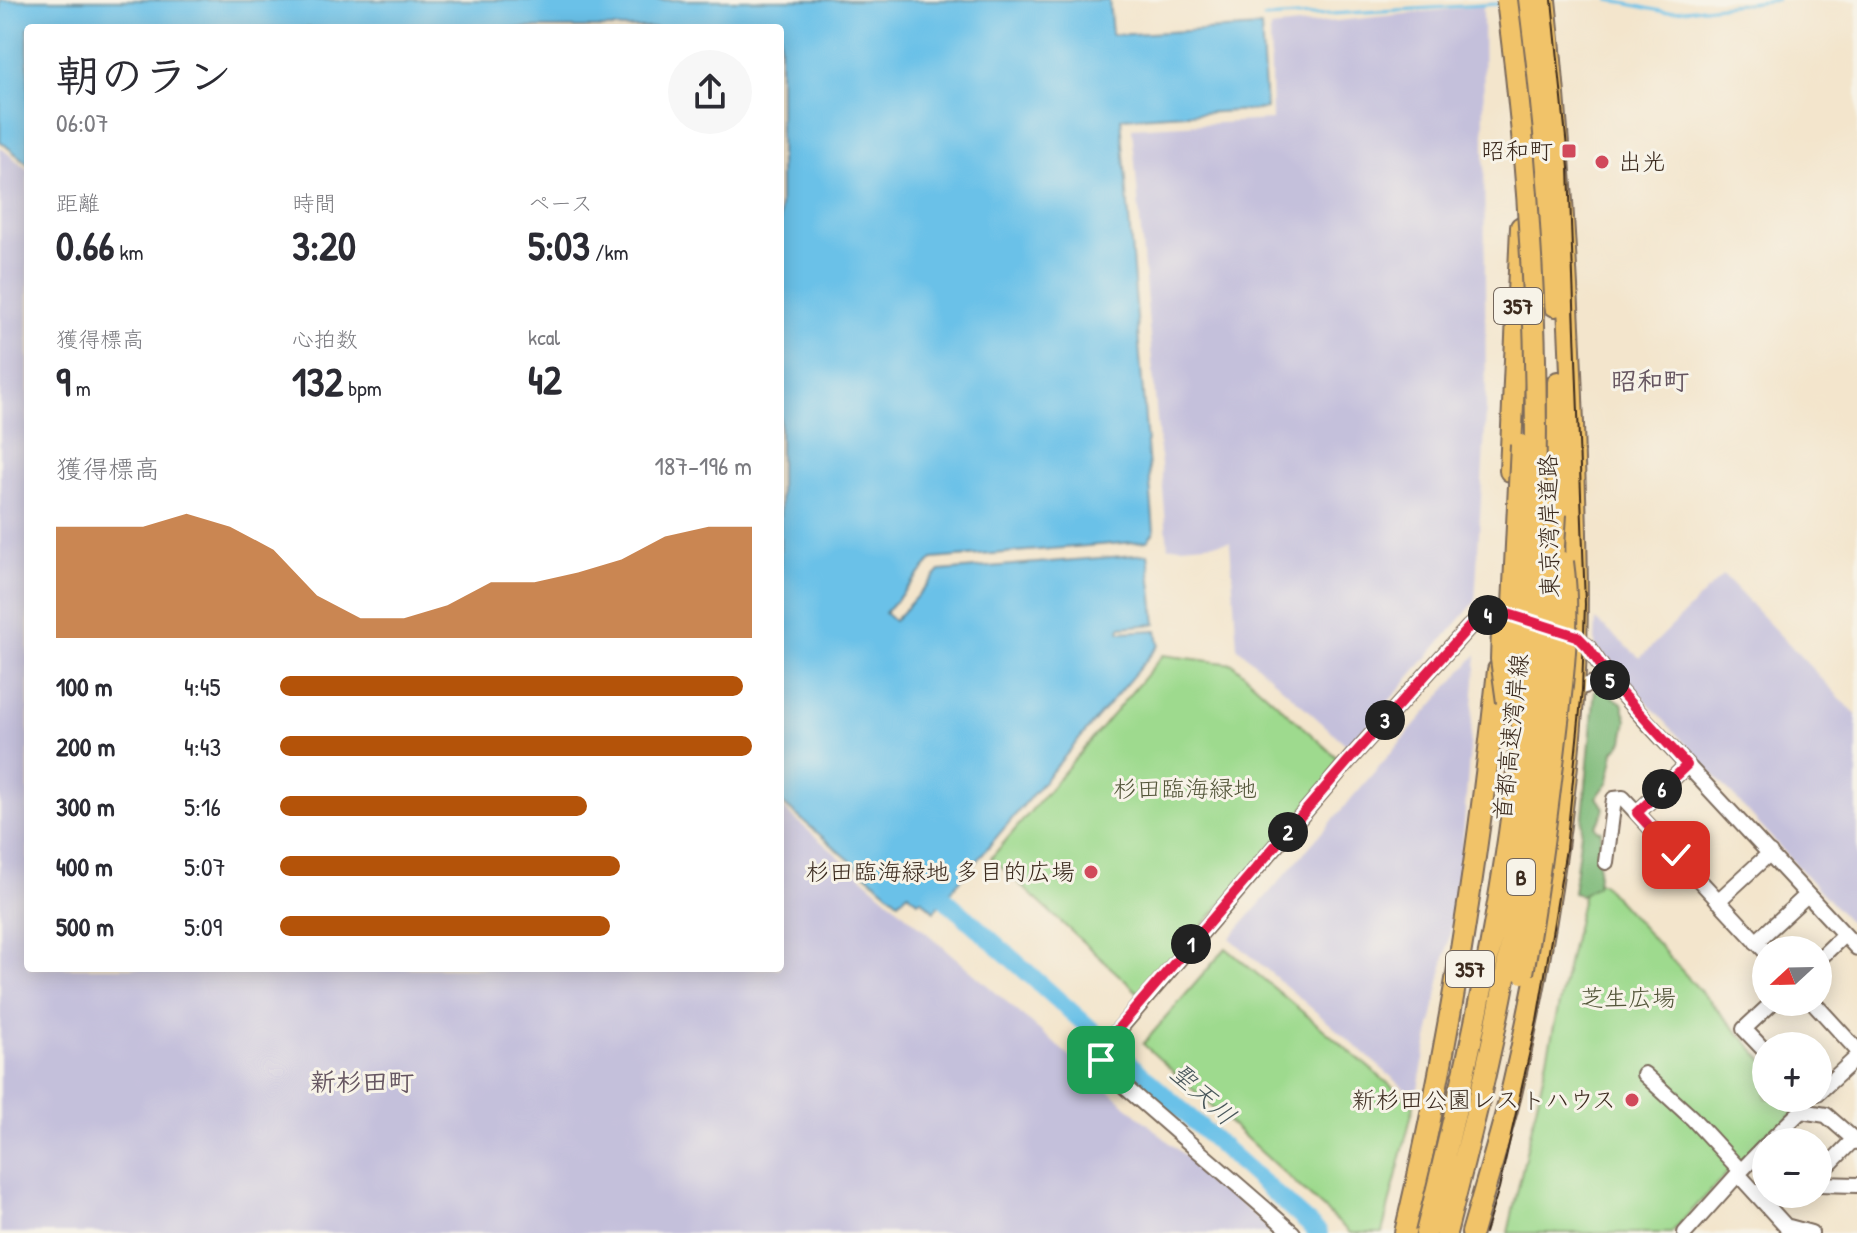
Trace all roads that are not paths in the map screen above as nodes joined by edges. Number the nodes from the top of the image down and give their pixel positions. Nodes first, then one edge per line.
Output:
1 (1506, 0) edge
2 (1526, 0) edge
3 (1545, 0) edge
4 (1525, 165) junction
5 (1556, 514) junction
6 (1505, 613) junction
7 (1577, 636) junction
8 (1614, 685) junction
9 (1574, 689) junction
10 (1687, 765) junction
11 (1637, 813) junction
12 (1770, 853) junction
13 (1606, 862) dead end
14 (1807, 895) junction
15 (1718, 901) junction
16 (1844, 935) junction
17 (1771, 936) edge
18 (1752, 937) edge
19 (1832, 947) edge
20 (1857, 948) edge
21 (1758, 1016) edge
22 (1826, 1016) edge
23 (1752, 1037) edge
24 (1857, 1050) edge
25 (1441, 1056) junction
26 (1857, 1057) edge
27 (1644, 1074) dead end
28 (1832, 1080) edge
29 (1784, 1128) edge
30 (1856, 1141) edge
31 (1752, 1160) edge
32 (1832, 1163) edge
33 (1490, 1168) junction
34 (1740, 1172) junction
35 (1832, 1184) edge
36 (1857, 1185) edge
37 (1788, 1231) edge
38 (1293, 1233) edge
39 (1405, 1233) edge
40 (1426, 1233) edge
41 (1446, 1233) edge
42 (1472, 1233) edge
43 (1685, 1233) edge
44 (1811, 1233) edge

1 - 4 highway, 首都高速湾岸線 / B, bridge
1 - 6 highway, 東京湾岸道路 / 357
2 - 5 highway, 首都高速湾岸線 / B
3 - 7 highway, 東京湾岸道路 / 357
4 - 25 highway, 357, bridge
4 - 40 highway, 首都高速湾岸線 / B, bridge
5 - 33 highway, B, bridge
5 - 41 highway, 首都高速湾岸線 / B, bridge
6 - 7 street
6 - 25 highway, 東京湾岸道路 / 357
6 - 38 street
7 - 8 street
7 - 9 highway, 東京湾岸道路 / 357
8 - 9 street
8 - 10 street
9 - 33 highway, 東京湾岸道路 / 357
10 - 11 street
10 - 12 street
11 - 13 street
11 - 15 street
12 - 14 street
12 - 15 street
14 - 16 street
14 - 17 street
15 - 18 street
16 - 19 street
16 - 20 street
21 - 23 street
22 - 24 street
25 - 39 highway, 東京湾岸道路 / 357
26 - 28 street
27 - 34 street
29 - 30 street
30 - 32 street
31 - 34 street
33 - 42 highway, 東京湾岸道路 / 357
34 - 37 street
34 - 43 street
35 - 36 street
37 - 44 street

